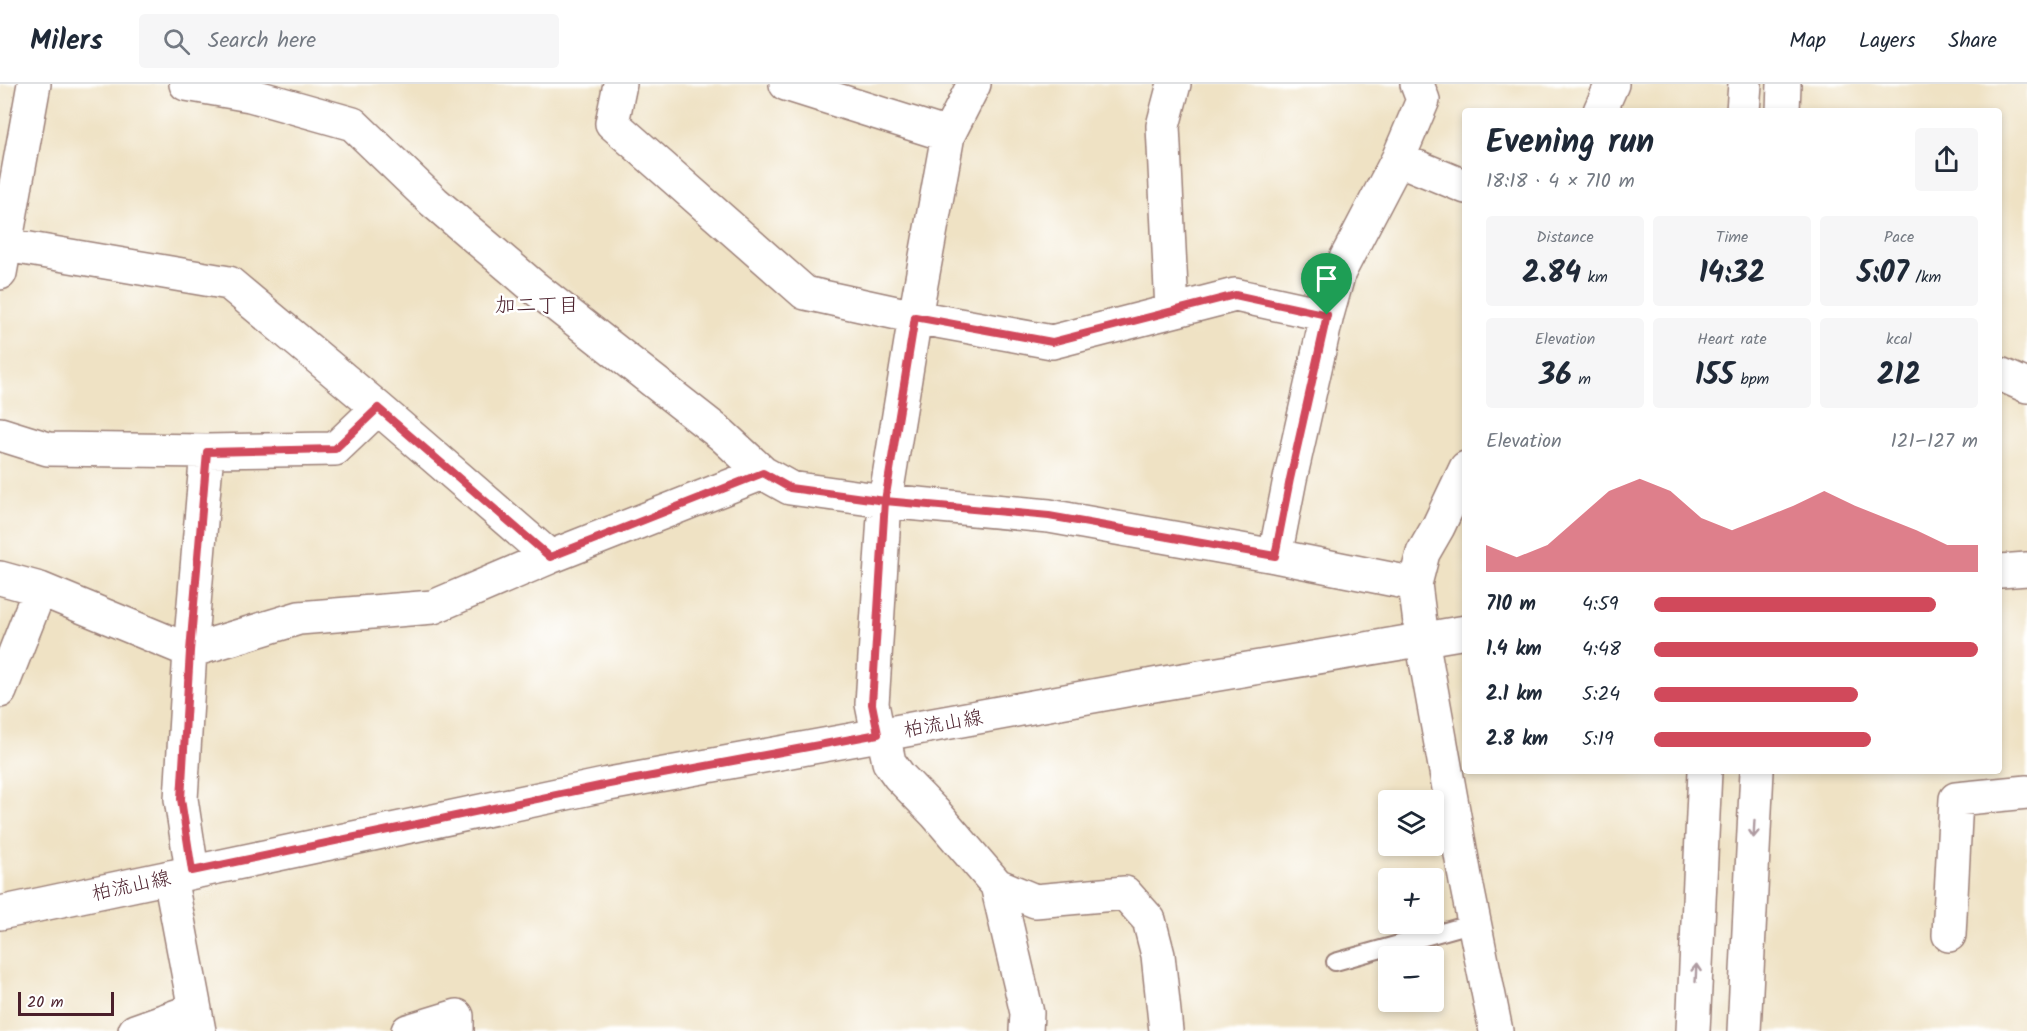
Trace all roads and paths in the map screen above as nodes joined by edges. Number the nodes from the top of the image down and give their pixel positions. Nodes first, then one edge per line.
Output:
1 (34, 84) edge
2 (186, 84) edge
3 (620, 84) edge
4 (786, 84) edge
5 (974, 84) edge
6 (1174, 84) edge
7 (1417, 84) edge
8 (1612, 84) edge
9 (1745, 84) edge
10 (1784, 84) edge
11 (251, 90) edge
12 (1601, 108) edge
13 (1743, 108) edge
14 (1783, 108) edge
15 (948, 135) junction
16 (1398, 159) junction
17 (1462, 185) edge
18 (2, 254) edge
19 (1172, 310) junction
20 (1327, 315) junction
21 (915, 317) junction
22 (2002, 375) edge
23 (2027, 386) edge
24 (378, 408) junction
25 (0, 434) edge
26 (207, 452) junction
27 (763, 473) junction
28 (1462, 477) edge
29 (885, 501) junction
30 (1275, 556) junction
31 (550, 557) junction
32 (2027, 568) edge
33 (2002, 571) edge
34 (0, 578) edge
35 (1415, 584) junction
36 (40, 589) junction
37 (1462, 633) edge
38 (1422, 639) junction
39 (190, 651) junction
40 (0, 690) edge
41 (881, 734) junction
42 (1706, 774) edge
43 (1757, 774) edge
44 (2027, 792) edge
45 (181, 874) junction
46 (997, 885) junction
47 (0, 913) edge
48 (1474, 923) junction
49 (1949, 935) dead end
50 (1335, 962) dead end
51 (197, 1020) edge
52 (135, 1031) edge
53 (408, 1031) edge
54 (457, 1031) edge
55 (1026, 1031) edge
56 (1167, 1031) edge
57 (1496, 1031) edge
58 (1693, 1031) edge
59 (1744, 1031) edge

1 - 18 street
2 - 11 street
3 - 21 street
4 - 15 street
5 - 15 street
6 - 19 street
7 - 16 street
8 - 12 street
9 - 13 street
10 - 14 street
11 - 27 street
15 - 21 street
16 - 17 street
16 - 20 street
18 - 24 street
19 - 20 street
19 - 21 street
20 - 30 street
21 - 29 street
22 - 23 street
24 - 26 street
24 - 31 street
25 - 26 street
26 - 39 street
27 - 29 street
27 - 31 street
28 - 35 street
29 - 30 street
29 - 41 street
30 - 35 street
31 - 39 street
32 - 33 street
34 - 36 street
35 - 38 street
36 - 39 street
36 - 40 street
37 - 38 street, 柏流山線
38 - 41 street, 柏流山線
38 - 48 street
39 - 45 street
41 - 45 street, 柏流山線
41 - 46 street
58 -> 42 street
43 -> 59 street
44 - 49 street
45 - 47 street, 柏流山線
45 - 51 street
46 - 55 street
46 - 56 street
48 - 50 lane
48 - 57 street
51 - 52 street
53 - 54 street

